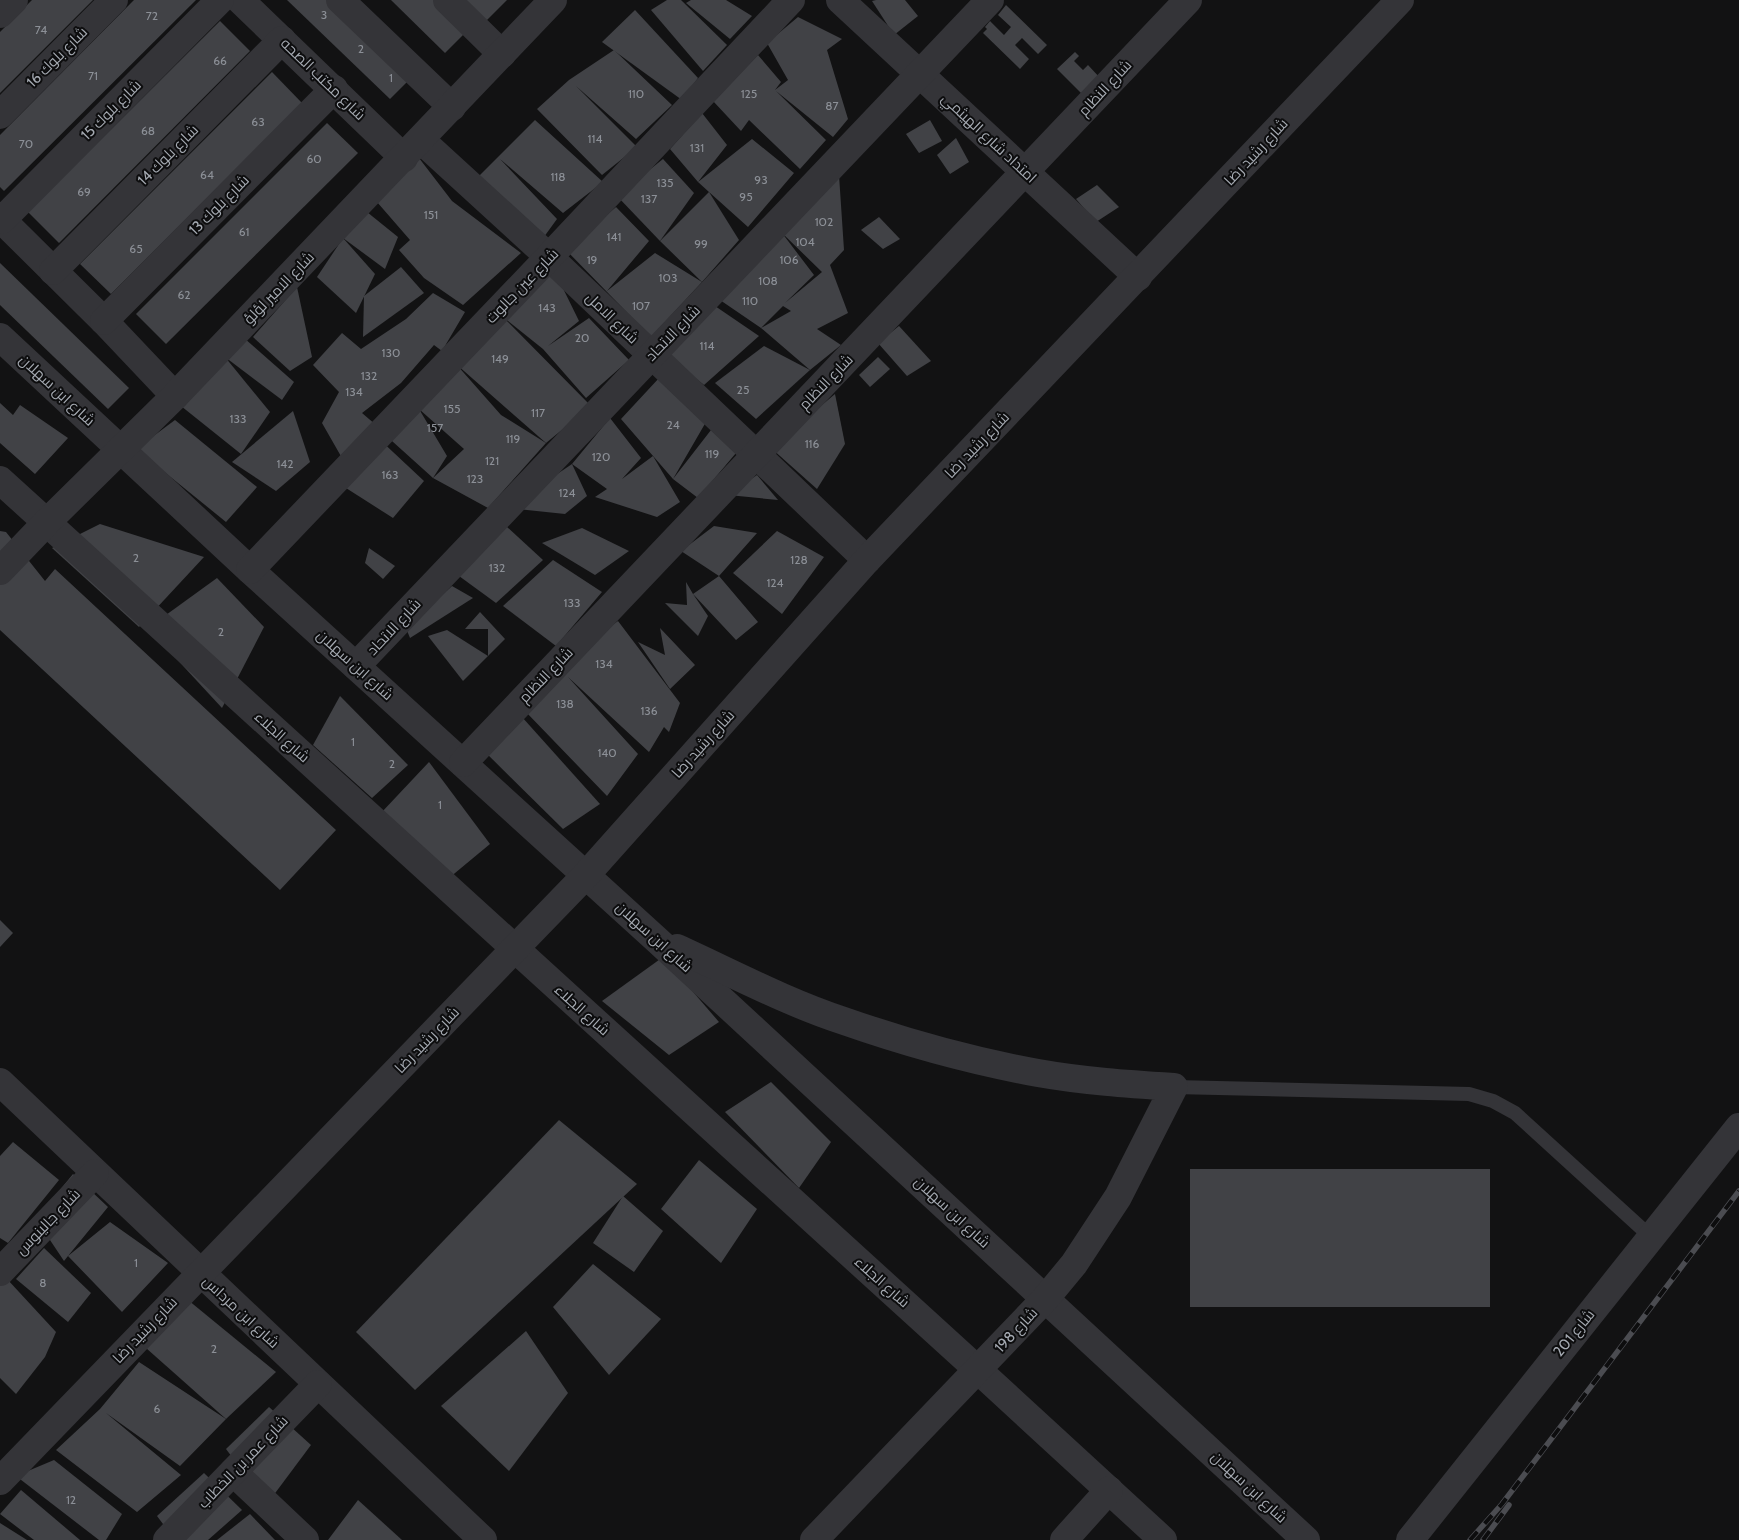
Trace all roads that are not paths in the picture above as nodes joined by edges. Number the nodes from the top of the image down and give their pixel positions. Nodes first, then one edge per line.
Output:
1 (14, 0) edge
2 (114, 0) edge
3 (220, 0) edge
4 (240, 0) edge
5 (340, 0) edge
6 (447, 0) edge
7 (791, 0) edge
8 (840, 0) edge
9 (990, 0) edge
10 (1188, 0) edge
11 (1400, 0) edge
12 (548, 2) edge
13 (0, 14) edge
14 (282, 40) junction
15 (502, 54) junction
16 (920, 74) junction
17 (334, 89) junction
18 (452, 107) junction
19 (0, 115) edge
20 (413, 149) junction
21 (1026, 172) junction
22 (1, 219) edge
23 (549, 258) junction
24 (53, 271) junction
25 (1138, 276) junction
26 (104, 321) junction
27 (0, 337) edge
28 (652, 356) junction
29 (175, 396) junction
30 (122, 449) junction
31 (757, 454) junction
32 (0, 480) edge
33 (46, 523) junction
34 (867, 560) junction
35 (250, 570) junction
36 (0, 572) edge
37 (356, 666) junction
38 (463, 763) junction
39 (586, 875) junction
40 (657, 940) junction
41 (515, 950) junction
42 (0, 1082) edge
43 (1174, 1087) junction
44 (1739, 1127) edge
45 (95, 1173) junction
46 (1651, 1237) junction
47 (2, 1266) edge
48 (200, 1273) junction
49 (1046, 1299) junction
50 (978, 1370) junction
51 (318, 1384) junction
52 (233, 1472) junction
53 (0, 1481) edge
54 (1109, 1490) junction
55 (168, 1540) edge
56 (305, 1540) edge
57 (483, 1540) edge
58 (814, 1540) edge
59 (1064, 1540) edge
60 (1163, 1540) edge
61 (1306, 1540) edge
62 (1410, 1540) edge

1 - 13 street
2 - 19 street, شارع بلوك 16
3 - 22 street, شارع بلوك 15
4 - 14 street, شارع مكتب الصحه
5 - 18 street
6 - 15 street
7 - 23 street, شارع عين جالوت
8 - 16 street, امتداد شارع الهيثمي
9 - 16 street, شارع الاتحاد
10 - 21 street, شارع النظام
11 - 25 street, شارع رشيد رضا
12 - 15 street, شارع الامير لؤلؤ
14 - 17 street, شارع مكتب الصحه
14 - 24 street, شارع بلوك 14
15 - 18 street, شارع الامير لؤلؤ
16 - 21 street, امتداد شارع الهيثمي
16 - 28 street, شارع الاتحاد
17 - 20 street, شارع مكتب الصحه
17 - 26 street, شارع بلوك 13
18 - 20 street, شارع الامير لؤلؤ
20 - 23 street, شارع الامل
20 - 29 street, شارع الامير لؤلؤ
21 - 25 street, امتداد شارع الهيثمي
21 - 31 street, شارع النظام
22 - 24 street
23 - 28 street, شارع الامل
23 - 35 street, شارع عين جالوت
24 - 26 street
25 - 34 street, شارع رشيد رضا
26 - 29 street
27 - 30 street, شارع ابن سهلان
28 - 31 street, شارع الامل
28 - 37 street, شارع الاتحاد
29 - 30 street, شارع الامير لؤلؤ
30 - 33 street, شارع الامير لؤلؤ
30 - 35 street, شارع ابن سهلان
31 - 34 street, شارع الامل
31 - 38 street, شارع النظام
32 - 33 street, شارع الجلاء
33 - 36 street, شارع الامير لؤلؤ
33 - 41 street, شارع الجلاء
34 - 39 street, شارع رشيد رضا
35 - 37 street, شارع ابن سهلان
37 - 38 street, شارع ابن سهلان
38 - 39 street, شارع ابن سهلان
39 - 40 street, شارع ابن سهلان
39 - 41 street, شارع رشيد رضا
40 - 43 street
40 - 49 street, شارع ابن سهلان
41 - 48 street, شارع رشيد رضا
41 - 50 street, شارع الجلاء
42 - 45 street, شارع ابن مرداس
43 - 46 lane
43 - 49 street, شارع 198
44 - 46 street, شارع 201
45 - 47 street, شارع جالينوس
45 - 48 street, شارع ابن مرداس
46 - 62 street, شارع 201
48 - 51 street, شارع ابن مرداس
48 - 53 street, شارع رشيد رضا
49 - 50 street, شارع 198
49 - 61 street, شارع ابن سهلان
50 - 54 street, شارع الجلاء
50 - 58 street, شارع 198
51 - 52 street, شارع عمر بن الخطاب
51 - 57 street, شارع ابن مرداس
52 - 55 street, شارع عمر بن الخطاب
52 - 56 street
54 - 59 street
54 - 60 street, شارع الجلاء

